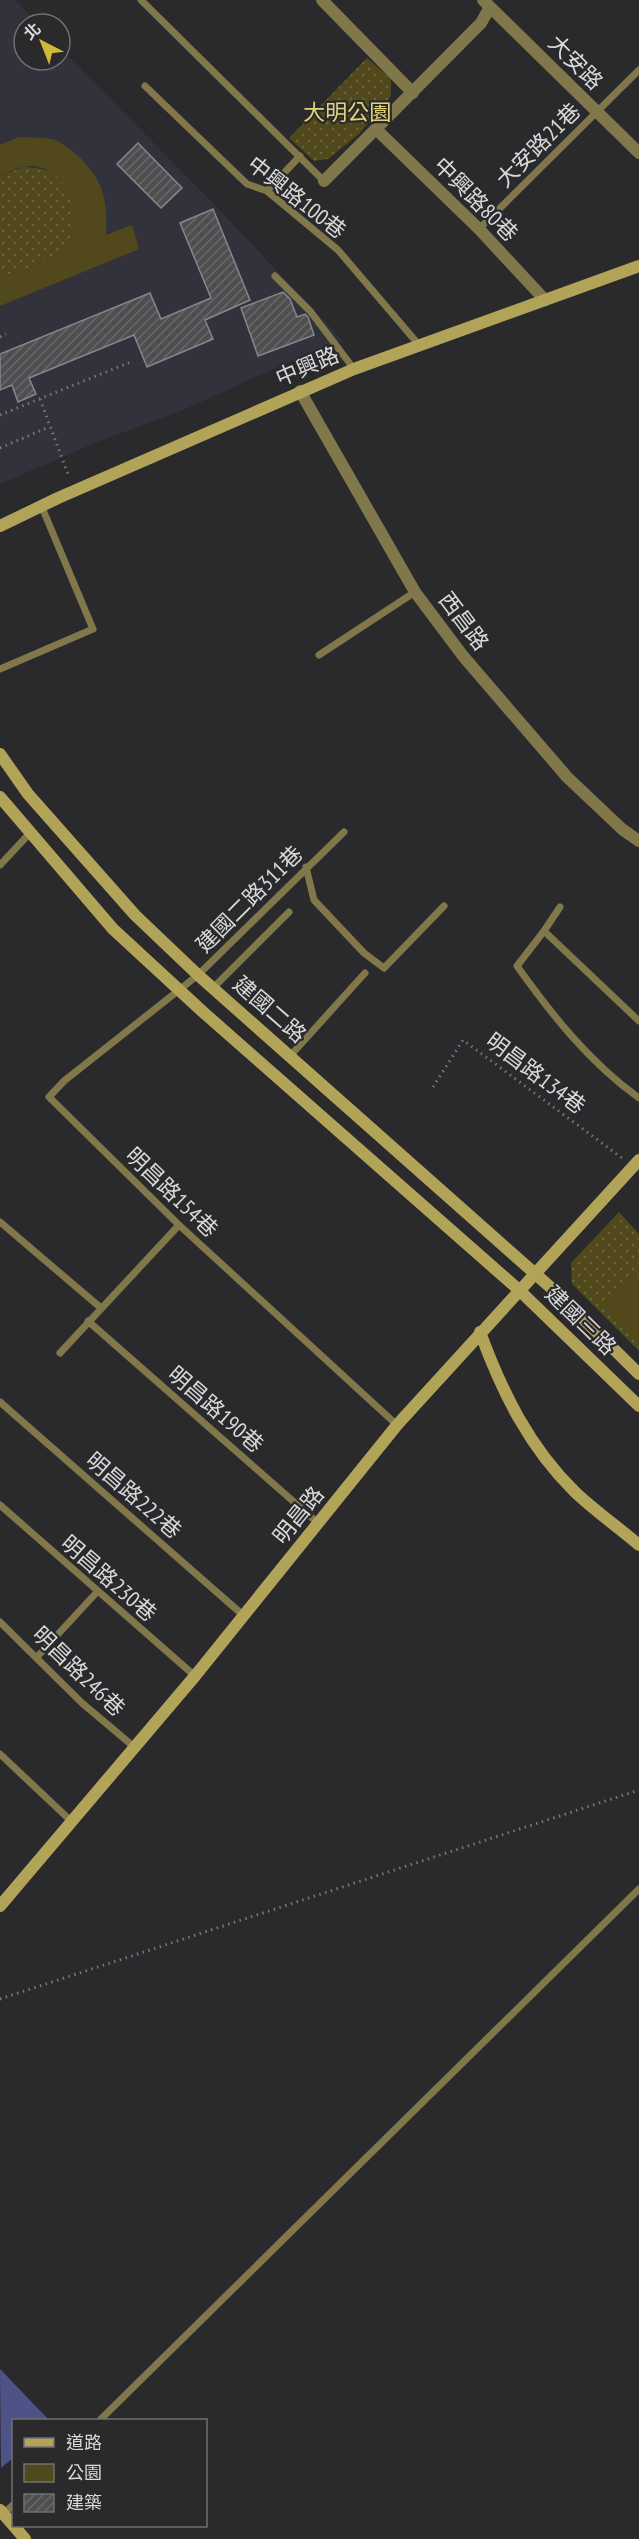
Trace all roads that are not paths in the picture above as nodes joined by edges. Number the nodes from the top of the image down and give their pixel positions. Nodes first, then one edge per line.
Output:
1 (141, 0) edge
2 (322, 0) edge
3 (490, 2) edge
4 (639, 70) edge
5 (145, 86) dead end
6 (413, 93) junction
7 (597, 112) junction
8 (376, 130) junction
9 (639, 153) edge
10 (300, 156) junction
11 (324, 181) joint
12 (267, 191) junction
13 (479, 229) junction
14 (639, 266) edge
15 (275, 276) dead end
16 (545, 300) junction
17 (419, 345) junction
18 (354, 369) junction
19 (300, 391) junction
20 (41, 505) junction
21 (0, 526) edge
22 (416, 592) junction
23 (319, 656) dead end
24 (0, 669) edge
25 (0, 754) edge
26 (0, 797) edge
27 (344, 832) dead end
28 (29, 834) junction
29 (639, 841) edge
30 (0, 865) edge
31 (306, 867) junction
32 (444, 906) dead end
33 (560, 907) dead end
34 (289, 912) dead end
35 (544, 931) junction
36 (365, 973) dead end
37 (198, 975) junction
38 (213, 988) junction
39 (178, 989) junction
40 (639, 1021) edge
41 (291, 1055) junction
42 (639, 1098) edge
43 (636, 1163) edge
44 (0, 1222) edge
45 (179, 1225) junction
46 (536, 1273) junction
47 (519, 1290) junction
48 (101, 1308) junction
49 (88, 1321) junction
50 (480, 1332) junction
51 (60, 1353) dead end
52 (639, 1374) edge
53 (0, 1402) edge
54 (639, 1406) edge
55 (397, 1425) junction
56 (0, 1505) edge
57 (319, 1524) junction
58 (639, 1545) edge
59 (97, 1592) junction
60 (244, 1616) junction
61 (0, 1622) edge
62 (37, 1657) junction
63 (195, 1676) junction
64 (133, 1746) junction
65 (0, 1754) edge
66 (71, 1821) junction
67 (639, 1889) edge
68 (0, 1906) edge
69 (102, 2419) edge
70 (1, 2514) edge
71 (12, 2525) edge
72 (13, 2527) edge
73 (25, 2539) edge

1 - 10 lane
2 - 6 street
3 - 6 street
3 - 7 street, 大安路
4 - 7 lane, 大安路21巷
5 - 12 lane, 中興路100巷
6 - 8 street
7 - 9 street, 大安路
7 - 13 lane, 大安路21巷
8 - 11 street
8 - 13 street, 中興路80巷
10 - 11 lane
10 - 12 lane
12 - 17 lane, 中興路100巷
13 - 16 street, 中興路80巷
14 - 16 street, 中興路
15 - 18 lane
16 - 17 street, 中興路
17 - 18 street, 中興路
18 - 19 street, 中興路
19 - 20 street, 中興路
19 - 22 street, 西昌路
20 - 21 street, 中興路
20 - 24 lane
22 - 23 lane
22 - 29 street, 西昌路
25 - 37 street, 建國二路
26 - 28 street, 建國二路
27 - 31 lane, 建國二路311巷
28 - 30 lane
28 - 39 street, 建國二路
31 - 32 lane
31 - 37 lane, 建國二路311巷
33 - 35 lane
34 - 38 lane
35 - 40 lane
35 - 42 lane
36 - 41 lane
37 - 38 street, 建國二路
37 - 39 lane, 建國二路311巷
38 - 41 street, 建國二路
39 - 45 lane, 明昌路154巷
39 - 47 street, 建國二路
41 - 46 street, 建國二路
43 - 46 street, 明昌路
44 - 48 lane
45 - 48 lane
45 - 55 lane, 明昌路154巷
46 - 47 street, 明昌路
46 - 52 street, 建國三路
47 - 50 street, 明昌路
47 - 54 street, 建國三路
48 - 49 lane
49 - 51 lane
49 - 57 lane, 明昌路190巷
50 - 55 street, 明昌路
50 - 58 street
53 - 60 lane, 明昌路222巷
55 - 57 street, 明昌路
56 - 59 lane, 明昌路230巷
57 - 60 street, 明昌路
59 - 62 lane
59 - 63 lane, 明昌路230巷
60 - 63 street, 明昌路
61 - 62 lane, 明昌路246巷
62 - 64 lane, 明昌路246巷
63 - 64 street, 明昌路
64 - 66 street, 明昌路
65 - 66 lane
66 - 68 street, 明昌路
67 - 69 lane
70 - 71 street
72 - 73 street

